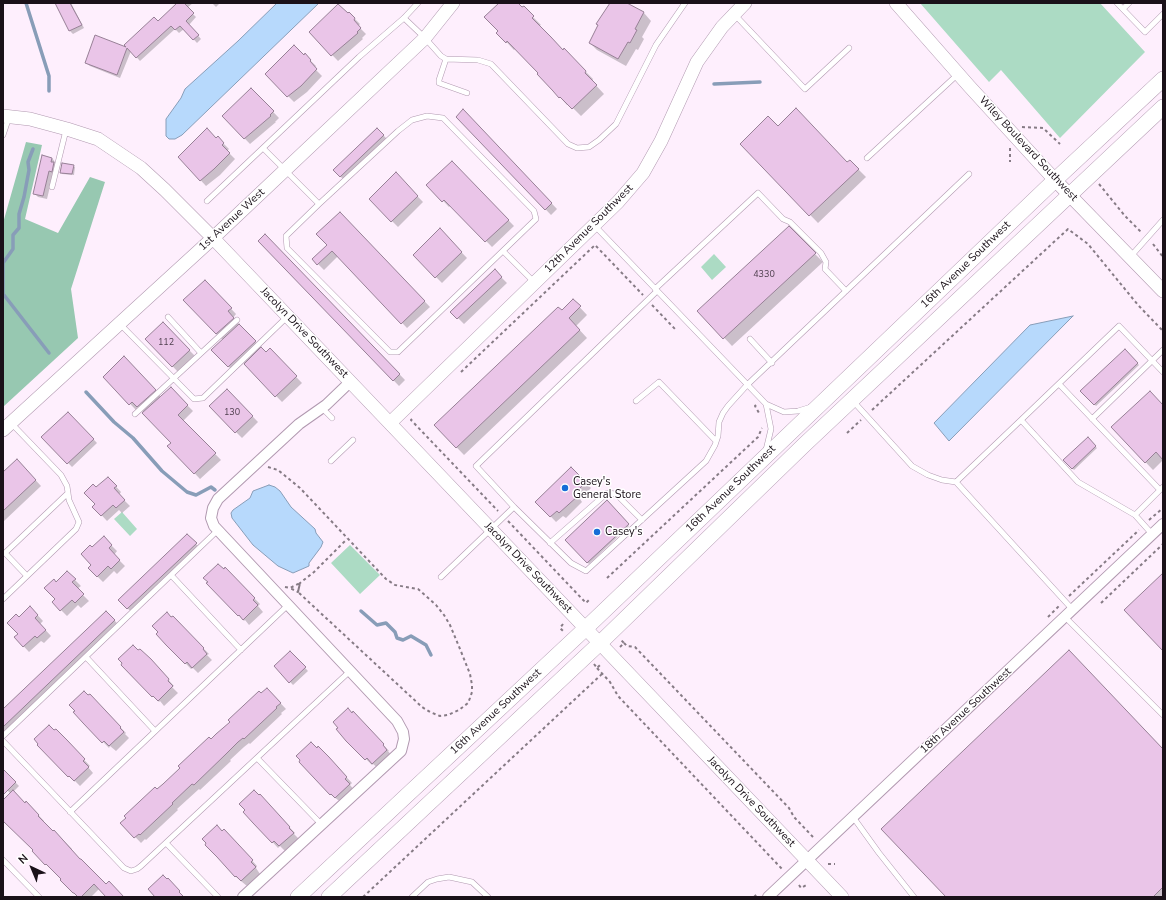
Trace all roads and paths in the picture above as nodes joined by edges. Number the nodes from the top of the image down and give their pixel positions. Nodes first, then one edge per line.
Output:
1 (418, 3) edge
2 (453, 3) edge
3 (685, 3) edge
4 (745, 3) edge
5 (896, 3) edge
6 (1118, 3) edge
7 (1129, 3) edge
8 (1123, 8) junction
9 (734, 14) junction
10 (1163, 14) edge
11 (404, 18) junction
12 (425, 38) junction
13 (849, 48) dead end
14 (446, 59) junction
15 (958, 74) junction
16 (1163, 79) edge
17 (467, 92) dead end
18 (1163, 107) edge
19 (6, 116) edge
20 (67, 128) junction
21 (1009, 129) junction
22 (3, 135) edge
23 (1060, 144) dead end
24 (264, 148) junction
25 (867, 158) dead end
26 (285, 170) junction
27 (969, 174) dead end
28 (1055, 180) junction
29 (1097, 182) dead end
30 (52, 187) dead end
31 (1070, 195) junction
32 (207, 201) dead end
33 (319, 204) junction
34 (1163, 220) edge
35 (594, 225) junction
36 (213, 238) junction
37 (1147, 238) junction
38 (503, 251) junction
39 (1130, 257) junction
40 (1163, 257) edge
41 (535, 282) junction
42 (656, 290) junction
43 (1163, 291) edge
44 (846, 292) junction
45 (648, 301) junction
46 (288, 316) junction
47 (168, 317) dead end
48 (237, 320) dead end
49 (120, 324) junction
50 (675, 329) dead end
51 (1163, 332) edge
52 (750, 339) dead end
53 (1163, 350) edge
54 (201, 353) junction
55 (1152, 360) junction
56 (772, 362) junction
57 (461, 372) dead end
58 (1163, 372) edge
59 (174, 379) junction
60 (350, 382) junction
61 (1059, 384) junction
62 (747, 385) junction
63 (761, 400) junction
64 (852, 400) junction
65 (636, 401) dead end
66 (766, 404) junction
67 (820, 404) junction
68 (322, 408) junction
69 (135, 414) dead end
70 (416, 415) dead end
71 (866, 416) junction
72 (761, 417) dead end
73 (332, 418) dead end
74 (1092, 419) junction
75 (1021, 420) junction
76 (390, 423) junction
77 (798, 425) junction
78 (763, 426) dead end
79 (7, 427) edge
80 (847, 433) dead end
81 (353, 440) dead end
82 (716, 441) junction
83 (764, 458) junction
84 (331, 461) dead end
85 (267, 467) dead end
86 (956, 482) junction
87 (1161, 489) edge
88 (68, 493) junction
89 (748, 499) junction
90 (514, 507) junction
91 (1163, 508) edge
92 (1135, 515) junction
93 (504, 517) junction
94 (642, 520) junction
95 (1163, 524) edge
96 (1144, 525) junction
97 (491, 529) junction
98 (218, 530) junction
99 (1152, 534) junction
100 (346, 539) junction
101 (550, 543) junction
102 (1163, 544) edge
103 (171, 575) junction
104 (27, 576) junction
105 (441, 576) dead end
106 (607, 578) dead end
107 (300, 583) junction
108 (284, 586) dead end
109 (290, 588) junction
110 (298, 592) junction
111 (3, 599) edge
112 (589, 600) dead end
113 (1064, 600) junction
114 (1101, 603) dead end
115 (288, 605) junction
116 (1072, 610) junction
117 (1065, 617) junction
118 (1047, 618) dead end
119 (563, 624) dead end
120 (586, 628) junction
121 (565, 633) dead end
122 (620, 639) dead end
123 (600, 643) junction
124 (624, 643) junction
125 (620, 647) dead end
126 (240, 650) junction
127 (86, 657) junction
128 (594, 663) dead end
129 (602, 663) dead end
130 (597, 668) junction
131 (350, 671) junction
132 (603, 673) junction
133 (1163, 715) edge
134 (155, 731) junction
135 (3, 736) edge
136 (3, 741) edge
137 (257, 758) junction
138 (70, 812) junction
139 (853, 817) junction
140 (322, 825) junction
141 (813, 837) dead end
142 (166, 843) junction
143 (3, 860) edge
144 (807, 860) junction
145 (828, 864) dead end
146 (835, 864) dead end
147 (779, 874) dead end
148 (808, 884) dead end
149 (799, 885) dead end
150 (763, 895) edge
151 (38, 897) edge
152 (218, 897) edge
153 (243, 897) edge
154 (298, 897) edge
155 (329, 897) edge
156 (363, 897) edge
157 (412, 897) edge
158 (488, 897) edge
159 (754, 897) edge
160 (842, 897) edge
161 (914, 897) edge

1 - 11 lane
2 - 12 street, 1st Avenue West
3 - 14 lane
4 - 9 street, 12th Avenue Southwest
5 - 15 street, Wiley Boulevard Southwest
6 - 8 lane
7 - 8 lane
8 - 10 lane
9 - 13 lane
9 - 35 street, 12th Avenue Southwest
11 - 12 lane
11 - 24 lane
12 - 14 lane
12 - 26 street, 1st Avenue West
14 - 17 lane
15 - 21 street, Wiley Boulevard Southwest
15 - 25 lane
16 - 28 main road, 16th Avenue Southwest
18 - 31 main road, 16th Avenue Southwest
19 - 20 street, Jacolyn Drive Southwest
19 - 22 lane
20 - 30 lane
20 - 36 street, Jacolyn Drive Southwest
21 - 23 path
21 - 28 street, Wiley Boulevard Southwest
24 - 26 lane
24 - 32 lane
26 - 33 lane
26 - 36 street, 1st Avenue West
27 - 44 lane
28 - 31 street, Wiley Boulevard Southwest
28 - 67 main road, 16th Avenue Southwest
29 - 37 path
31 - 39 street, Wiley Boulevard Southwest
31 - 64 main road, 16th Avenue Southwest
33 - 38 lane
33 - 38 lane
34 - 37 lane
35 - 41 street, 12th Avenue Southwest
35 - 42 lane
36 - 46 street, Jacolyn Drive Southwest
36 - 49 street, 1st Avenue West
37 - 39 lane
37 - 40 path
38 - 41 lane
39 - 43 street, Wiley Boulevard Southwest
41 - 76 street, 12th Avenue Southwest
42 - 44 lane
42 - 45 lane
42 - 62 lane
44 - 56 lane
45 - 50 path
45 - 57 path
45 - 90 lane
46 - 59 lane
46 - 60 street, Jacolyn Drive Southwest
47 - 54 lane
48 - 54 lane
49 - 59 lane
49 - 79 street, 1st Avenue West
51 - 71 path
52 - 56 lane
53 - 55 lane
54 - 59 lane
55 - 58 lane
55 - 61 lane
55 - 74 lane
56 - 62 lane
59 - 69 lane
60 - 68 street
60 - 76 street, Jacolyn Drive Southwest
61 - 74 lane
61 - 75 lane
62 - 63 lane
62 - 82 lane
63 - 66 lane
63 - 72 path
64 - 71 lane
64 - 89 main road, 16th Avenue Southwest
65 - 82 lane
66 - 67 lane
66 - 83 lane
67 - 77 main road, 16th Avenue Southwest
68 - 73 lane
68 - 98 street
70 - 93 path
71 - 80 path
71 - 86 lane
74 - 87 lane
75 - 86 lane
75 - 92 lane
76 - 97 street, Jacolyn Drive Southwest
77 - 83 main road, 16th Avenue Southwest
77 - 89 main road
78 - 106 path
79 - 88 lane
81 - 84 lane
82 - 94 lane
83 - 120 main road, 16th Avenue Southwest
85 - 100 path
86 - 113 lane
87 - 92 lane
88 - 104 lane
88 - 104 lane
89 - 123 main road, 16th Avenue Southwest
90 - 93 lane
90 - 101 lane
91 - 96 path
92 - 96 lane
93 - 97 lane
93 - 112 path
94 - 101 lane
94 - 101 lane
95 - 99 street, 18th Avenue Southwest
96 - 99 lane
96 - 113 path
97 - 105 lane
97 - 120 street, Jacolyn Drive Southwest
98 - 103 lane
98 - 115 street
99 - 116 street, 18th Avenue Southwest
100 - 107 path
100 - 110 path
102 - 114 path
103 - 126 lane
103 - 127 lane
104 - 111 lane
107 - 109 path
107 - 110 path
108 - 109 path
109 - 110 path
113 - 116 lane
113 - 118 path
115 - 126 lane
115 - 131 street
116 - 117 street, 18th Avenue Southwest
117 - 133 lane
117 - 139 street, 18th Avenue Southwest
119 - 121 path
120 - 123 street, Jacolyn Drive Southwest
120 - 154 main road, 16th Avenue Southwest
122 - 124 path
123 - 144 street, Jacolyn Drive Southwest
123 - 155 main road, 16th Avenue Southwest
124 - 125 path
124 - 141 path
126 - 134 lane
127 - 134 lane
127 - 135 lane
128 - 130 path
129 - 130 path
130 - 132 path
131 - 137 lane
131 - 140 street
132 - 147 path
132 - 156 path
134 - 138 lane
136 - 138 lane
137 - 140 lane
137 - 142 lane
138 - 142 lane
139 - 144 street, 18th Avenue Southwest
139 - 161 lane
140 - 153 street
142 - 152 lane
143 - 151 lane
144 - 150 street, 18th Avenue Southwest
144 - 160 street, Jacolyn Drive Southwest
145 - 146 path
148 - 149 path
150 - 159 path
157 - 158 lane

